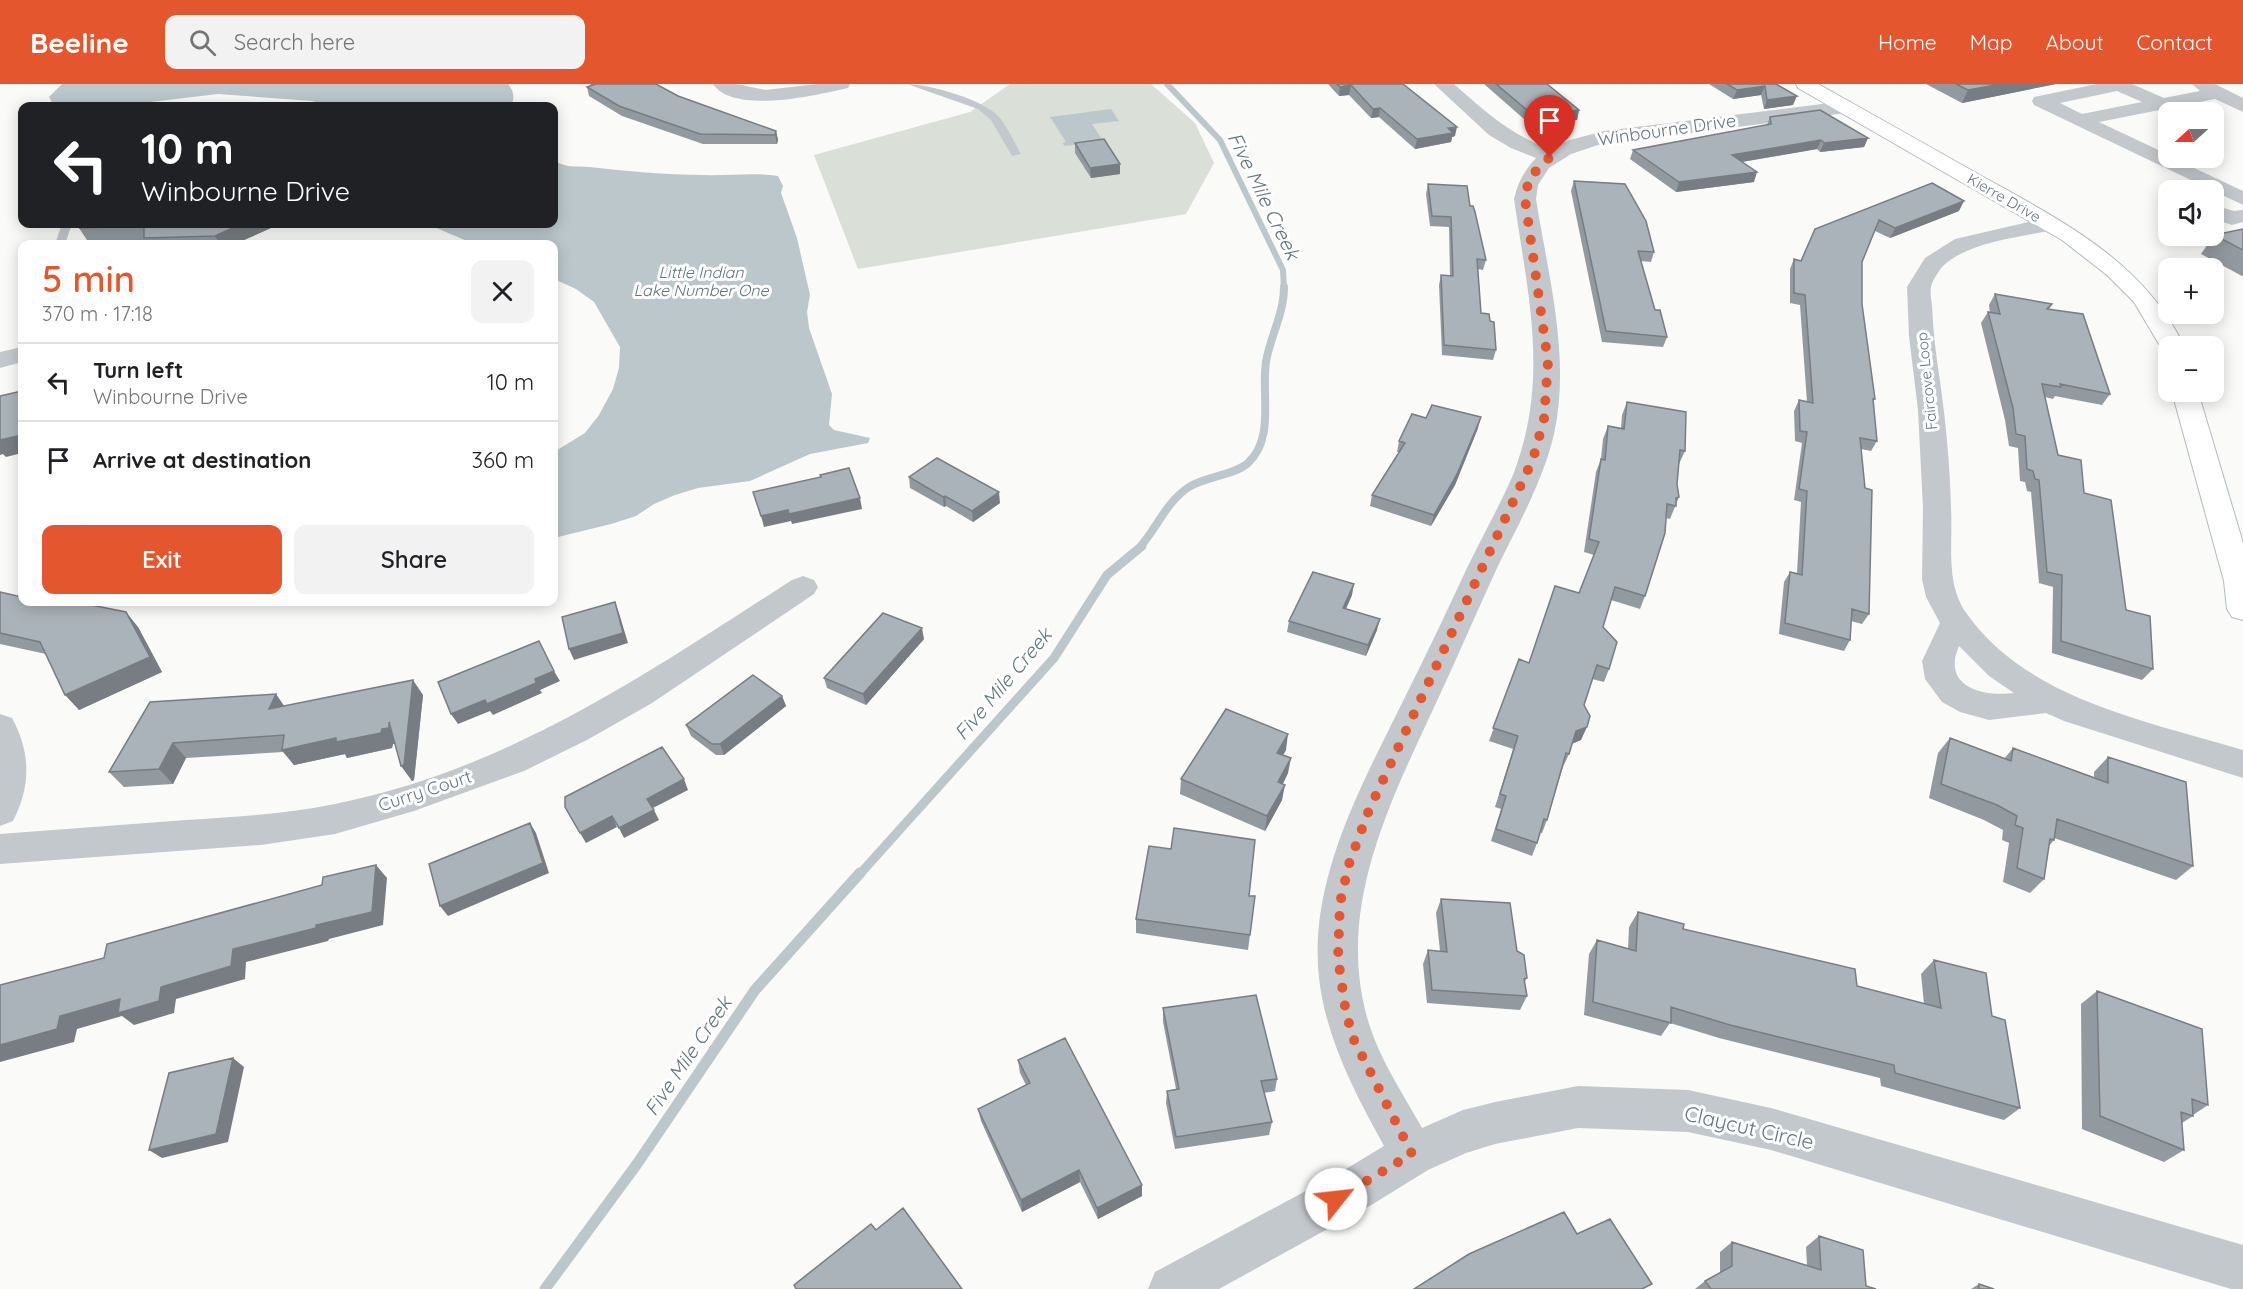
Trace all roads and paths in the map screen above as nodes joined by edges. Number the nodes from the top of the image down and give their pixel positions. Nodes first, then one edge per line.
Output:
1 (722, 84) edge
2 (841, 84) edge
3 (912, 84) edge
4 (1443, 84) edge
5 (1805, 84) edge
6 (2209, 88) edge
7 (2158, 102) edge
8 (2169, 102) edge
9 (2158, 105) edge
10 (2243, 106) edge
11 (1846, 107) junction
12 (2080, 120) junction
13 (2146, 153) junction
14 (1016, 154) dead end
15 (1550, 157) junction
16 (2118, 159) dead end
17 (2243, 199) edge
18 (2224, 215) edge
19 (2243, 216) edge
20 (2050, 224) junction
21 (2167, 336) edge
22 (18, 355) edge
23 (0, 360) edge
24 (2188, 402) edge
25 (802, 587) dead end
26 (2242, 591) edge
27 (1956, 623) junction
28 (2049, 700) junction
29 (0, 728) edge
30 (2243, 764) edge
31 (0, 811) edge
32 (0, 849) edge
33 (1412, 1154) junction
34 (2243, 1269) edge
35 (1172, 1289) edge

1 - 2 street
3 - 14 lane
4 - 15 street
5 - 11 street, Kierre Drive
6 - 8 street
6 - 10 street
7 - 12 street
9 - 12 street
11 - 15 street, Winbourne Drive
11 - 20 street, Kierre Drive
12 - 13 street
13 - 16 street
13 - 17 street
15 - 33 street, Winbourne Drive
18 - 19 street
20 - 21 street, Kierre Drive
20 - 27 street, Faircove Loop
22 - 23 street
24 - 26 street
25 - 32 street, Curry Court
27 - 28 street, Faircove Loop
27 - 28 street
28 - 30 street, Faircove Loop
29 - 31 street
33 - 34 street, Claycut Circle
33 - 35 street, Claycut Circle

